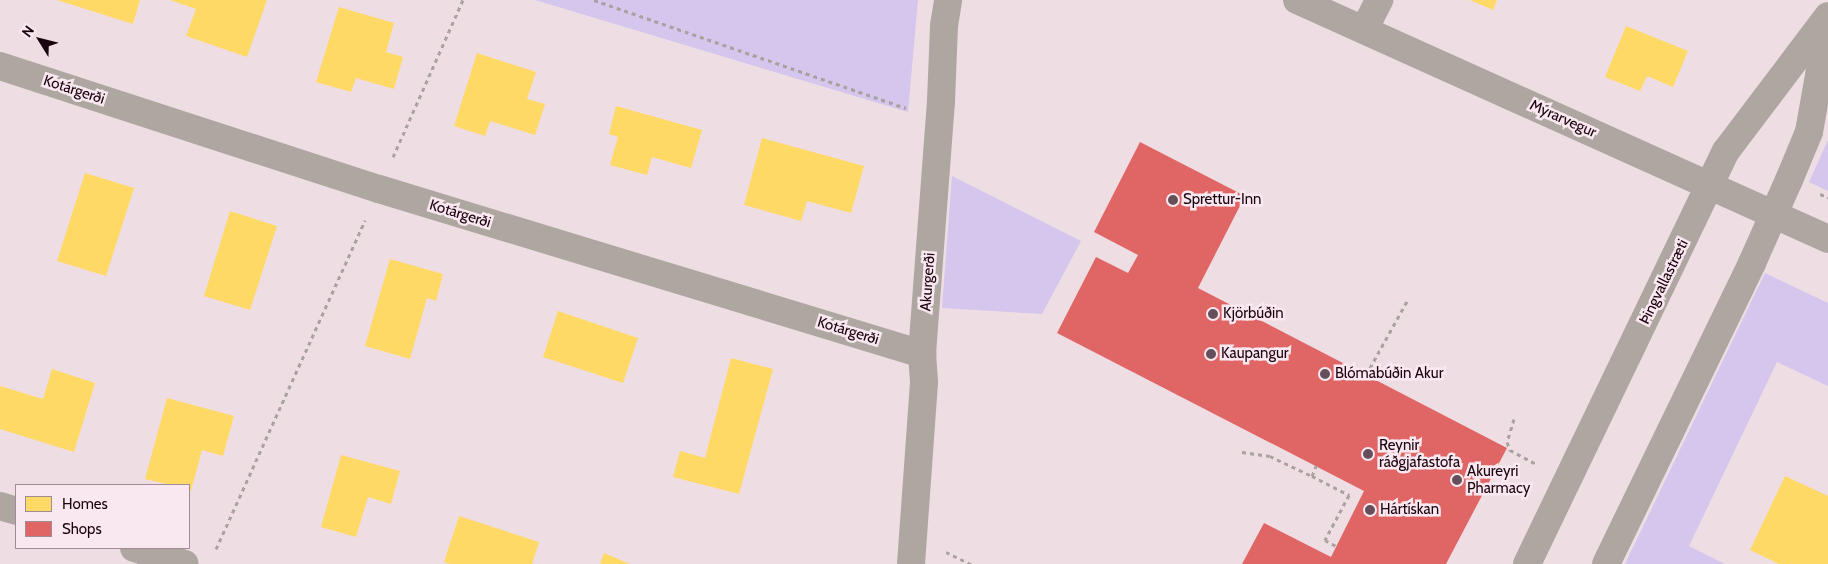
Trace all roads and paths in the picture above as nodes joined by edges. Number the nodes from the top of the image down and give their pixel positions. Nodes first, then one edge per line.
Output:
1 (462, 0) edge
2 (594, 0) edge
3 (948, 0) edge
4 (1297, 0) edge
5 (1379, 0) edge
6 (1828, 16) edge
7 (1828, 24) edge
8 (1364, 30) junction
9 (0, 66) edge
10 (940, 120) junction
11 (1711, 185) junction
12 (379, 189) junction
13 (1773, 214) junction
14 (1828, 239) edge
15 (1407, 301) dead end
16 (922, 354) junction
17 (1366, 375) dead end
18 (1514, 420) dead end
19 (1242, 452) dead end
20 (1316, 466) dead end
21 (1539, 466) dead end
22 (1312, 476) junction
23 (0, 506) edge
24 (15, 511) edge
25 (1336, 546) dead end
26 (137, 549) edge
27 (214, 555) dead end
28 (185, 564) edge
29 (911, 564) edge
30 (1527, 564) edge
31 (1606, 564) edge

1 - 12 path
2 - 10 path
3 - 10 street, Akurgerði
4 - 8 street, Mýrarvegur
5 - 8 street
6 - 11 main road, Þingvallastræti
7 - 13 main road
8 - 11 street, Mýrarvegur
9 - 12 street, Kotárgerði
10 - 16 street, Akurgerði
11 - 13 street, Mýrarvegur
11 - 30 main road, Þingvallastræti
12 - 16 street, Kotárgerði
12 - 27 path
13 - 14 street, Mýrarvegur
13 - 31 main road
15 - 17 path
16 - 29 street, Akurgerði
18 - 21 path
19 - 22 path
20 - 22 path
22 - 25 path
23 - 24 street
26 - 28 street

